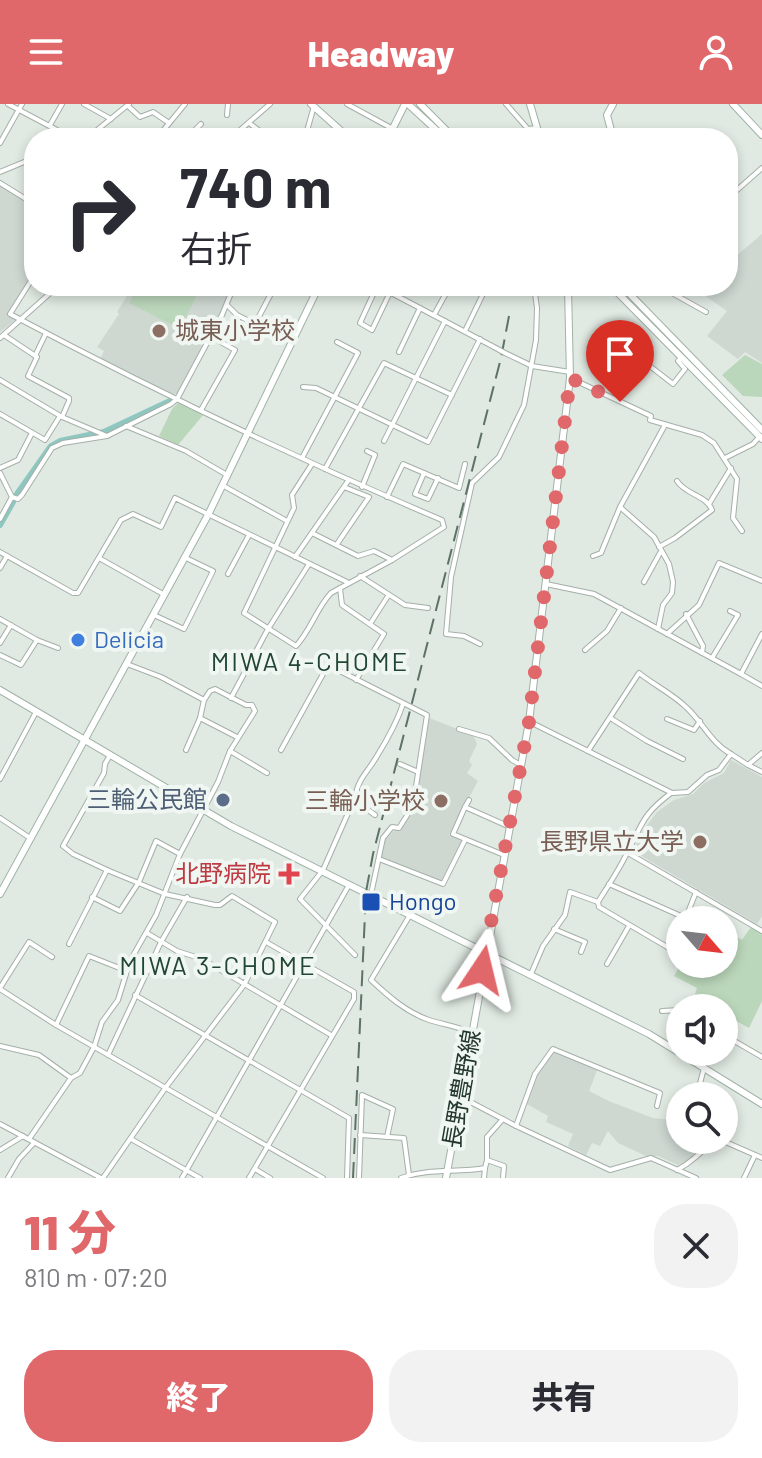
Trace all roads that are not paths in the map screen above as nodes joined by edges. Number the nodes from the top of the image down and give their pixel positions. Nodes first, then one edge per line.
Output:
1 (8, 104) edge
2 (62, 104) edge
3 (84, 104) edge
4 (185, 104) edge
5 (228, 104) edge
6 (270, 104) edge
7 (347, 104) edge
8 (406, 104) edge
9 (420, 104) edge
10 (506, 104) edge
11 (530, 104) edge
12 (613, 104) edge
13 (733, 104) edge
14 (128, 105) edge
15 (313, 105) edge
16 (21, 107) edge
17 (227, 115) dead end
18 (111, 119) junction
19 (169, 123) junction
20 (248, 123) junction
21 (201, 124) dead end
22 (50, 125) junction
23 (55, 128) edge
24 (100, 128) edge
25 (165, 128) edge
26 (197, 128) edge
27 (242, 128) edge
28 (255, 128) edge
29 (307, 128) edge
30 (338, 128) edge
31 (391, 128) edge
32 (394, 128) edge
33 (434, 128) edge
34 (444, 128) edge
35 (527, 128) edge
36 (537, 128) edge
37 (610, 128) edge
38 (762, 135) edge
39 (0, 143) edge
40 (24, 162) edge
41 (762, 168) edge
42 (0, 172) edge
43 (0, 183) edge
44 (738, 189) edge
45 (24, 198) edge
46 (24, 292) edge
47 (46, 296) edge
48 (230, 296) edge
49 (270, 296) edge
50 (314, 296) edge
51 (373, 296) edge
52 (387, 296) edge
53 (397, 296) edge
54 (444, 296) edge
55 (482, 296) edge
56 (535, 296) edge
57 (568, 296) edge
58 (633, 296) edge
59 (633, 296) edge
60 (677, 296) edge
61 (227, 304) junction
62 (420, 308) junction
63 (706, 312) dead end
64 (434, 315) junction
65 (20, 319) junction
66 (445, 321) junction
67 (465, 331) junction
68 (46, 333) junction
69 (2, 336) edge
70 (210, 336) junction
71 (480, 339) junction
72 (337, 342) dead end
73 (399, 352) dead end
74 (35, 356) junction
75 (637, 356) dead end
76 (682, 356) junction
77 (532, 366) junction
78 (570, 375) junction
79 (416, 378) junction
80 (0, 380) edge
81 (303, 387) dead end
82 (452, 395) junction
83 (336, 397) junction
84 (177, 399) junction
85 (358, 408) junction
86 (201, 410) junction
87 (0, 414) edge
88 (61, 417) junction
89 (393, 424) junction
90 (665, 425) junction
91 (125, 426) junction
92 (32, 433) junction
93 (248, 433) junction
94 (104, 434) junction
95 (761, 435) edge
96 (384, 441) dead end
97 (367, 451) dead end
98 (302, 458) junction
99 (725, 458) junction
100 (312, 464) junction
101 (465, 464) dead end
102 (731, 468) junction
103 (325, 469) junction
104 (0, 470) edge
105 (424, 473) junction
106 (227, 475) junction
107 (438, 478) junction
108 (348, 481) junction
109 (677, 481) dead end
110 (222, 485) junction
111 (344, 487) junction
112 (362, 487) junction
113 (12, 497) junction
114 (387, 497) junction
115 (426, 498) junction
116 (709, 504) junction
117 (620, 507) junction
118 (420, 510) junction
119 (208, 515) junction
120 (0, 519) edge
121 (287, 521) junction
122 (742, 531) dead end
123 (312, 533) junction
124 (249, 535) junction
125 (337, 544) junction
126 (275, 547) junction
127 (660, 550) junction
128 (0, 552) edge
129 (7, 556) junction
130 (593, 556) dead end
131 (295, 557) junction
132 (99, 558) junction
133 (186, 558) junction
134 (392, 560) junction
135 (309, 564) junction
136 (0, 568) edge
137 (228, 574) dead end
138 (360, 576) junction
139 (762, 581) edge
140 (347, 582) junction
141 (644, 582) dead end
142 (545, 584) junction
143 (339, 587) junction
144 (165, 595) junction
145 (388, 596) junction
146 (428, 608) dead end
147 (621, 608) junction
148 (730, 611) dead end
149 (686, 614) junction
150 (154, 615) junction
151 (0, 619) edge
152 (370, 624) junction
153 (11, 625) junction
154 (268, 629) junction
155 (658, 629) junction
156 (667, 634) junction
157 (762, 634) edge
158 (37, 640) junction
159 (0, 643) edge
160 (480, 644) dead end
161 (58, 648) dead end
162 (585, 650) dead end
163 (702, 653) junction
164 (0, 655) edge
165 (712, 658) junction
166 (127, 664) junction
167 (741, 674) junction
168 (356, 680) junction
169 (762, 686) edge
170 (0, 690) edge
171 (231, 698) junction
172 (204, 700) junction
173 (403, 704) junction
174 (36, 712) junction
175 (200, 718) junction
176 (611, 718) junction
177 (667, 719) dead end
178 (700, 721) junction
179 (529, 722) junction
180 (459, 729) dead end
181 (238, 737) junction
182 (84, 740) junction
183 (186, 750) dead end
184 (281, 750) dead end
185 (230, 751) junction
186 (588, 751) junction
187 (762, 753) edge
188 (731, 754) junction
189 (110, 755) junction
190 (683, 759) dead end
191 (400, 764) dead end
192 (521, 765) junction
193 (748, 765) junction
194 (416, 771) junction
195 (762, 772) edge
196 (267, 773) dead end
197 (0, 779) edge
198 (672, 793) junction
199 (353, 800) junction
200 (469, 800) dead end
201 (465, 807) junction
202 (203, 811) junction
203 (375, 815) dead end
204 (0, 818) edge
205 (510, 827) junction
206 (30, 838) junction
207 (465, 840) junction
208 (628, 853) junction
209 (180, 854) junction
210 (504, 855) junction
211 (378, 859) junction
212 (107, 870) junction
213 (323, 870) junction
214 (139, 882) junction
215 (349, 884) junction
216 (609, 884) junction
217 (696, 892) junction
218 (0, 894) edge
219 (165, 894) junction
220 (371, 894) junction
221 (92, 897) junction
222 (187, 897) junction
223 (598, 902) junction
224 (691, 906) edge
225 (666, 910) edge
226 (411, 914) junction
227 (326, 925) junction
228 (629, 926) junction
229 (554, 929) junction
230 (762, 931) edge
231 (147, 933) junction
232 (161, 942) junction
233 (266, 942) junction
234 (69, 944) dead end
235 (666, 947) edge
236 (486, 951) junction
237 (581, 952) dead end
238 (355, 955) dead end
239 (52, 957) dead end
240 (303, 964) junction
241 (607, 964) dead end
242 (127, 971) junction
243 (531, 974) junction
244 (244, 985) junction
245 (0, 989) edge
246 (135, 995) junction
247 (280, 1006) junction
248 (662, 1011) dead end
249 (666, 1011) edge
250 (56, 1025) junction
251 (472, 1033) junction
252 (331, 1035) junction
253 (206, 1036) junction
254 (738, 1043) edge
255 (0, 1046) edge
256 (94, 1047) junction
257 (108, 1055) junction
258 (762, 1057) edge
259 (249, 1061) junction
260 (704, 1068) junction
261 (71, 1078) junction
262 (700, 1082) edge
263 (166, 1087) junction
264 (300, 1090) junction
265 (762, 1094) edge
266 (461, 1097) junction
267 (760, 1102) edge
268 (657, 1106) dead end
269 (217, 1117) junction
270 (503, 1119) junction
271 (0, 1124) edge
272 (516, 1126) junction
273 (360, 1135) junction
274 (26, 1137) junction
275 (387, 1137) junction
276 (131, 1139) junction
277 (34, 1143) junction
278 (267, 1146) junction
279 (738, 1148) edge
280 (0, 1150) edge
281 (699, 1154) edge
282 (755, 1155) junction
283 (762, 1158) edge
284 (487, 1160) junction
285 (485, 1168) junction
286 (254, 1169) junction
287 (187, 1170) junction
288 (608, 1170) junction
289 (677, 1170) junction
290 (409, 1175) junction
291 (446, 1175) edge
292 (8, 1178) edge
293 (102, 1178) edge
294 (182, 1178) edge
295 (200, 1178) edge
296 (249, 1178) edge
297 (270, 1178) edge
298 (322, 1178) edge
299 (347, 1178) edge
300 (359, 1178) edge
301 (401, 1178) edge
302 (484, 1178) edge
303 (503, 1178) edge
304 (604, 1178) edge
305 (696, 1178) edge
306 (744, 1178) edge

1 - 16 street
2 - 22 street
3 - 18 street
4 - 19 street
5 - 17 street
6 - 20 street
7 - 31 street
8 - 32 street
8 - 33 street
9 - 34 street
10 - 35 street
11 - 36 street
12 - 37 street
13 - 38 street
14 - 18 street
14 - 19 street
15 - 29 street
15 - 30 street
16 - 22 street
16 - 39 street
18 - 24 street
19 - 25 street
20 - 27 street
20 - 28 street
21 - 26 street
22 - 23 street
40 - 42 street
41 - 44 street
43 - 45 street
46 - 65 street
47 - 65 street
48 - 61 street
49 - 61 street
50 - 93 street
51 - 52 street
53 - 62 street
54 - 64 street
55 - 67 street
56 - 77 street
57 - 78 street, 長野豊野線
58 - 76 street
59 - 95 street
60 - 63 street
61 - 70 street
62 - 64 street
62 - 73 street
64 - 66 street
65 - 68 street
65 - 69 street
66 - 67 street
66 - 79 street
67 - 71 street
68 - 74 street
68 - 84 street
69 - 74 street
70 - 84 street
70 - 86 street
71 - 77 street, bridge
71 - 82 street
72 - 83 street
74 - 88 street
75 - 76 street
76 - 95 street
77 - 78 street
77 - 160 street
78 - 90 street
78 - 142 street, 長野豊野線
79 - 82 street
79 - 85 street
79 - 89 street
80 - 88 street
81 - 83 street
82 - 89 street
83 - 85 street
83 - 98 street
84 - 86 street
84 - 91 street
85 - 89 street
85 - 103 street
86 - 93 street
87 - 92 street
88 - 92 street
88 - 94 street
89 - 96 street
90 - 99 street
90 - 117 street
91 - 94 street
91 - 106 street
92 - 104 street
93 - 98 street
93 - 106 street
94 - 113 street
95 - 99 street
97 - 112 street
98 - 100 street
99 - 102 street
100 - 103 street
100 - 121 street
101 - 107 street
102 - 116 street
102 - 122 street
103 - 108 street
104 - 113 street
105 - 107 street
105 - 114 street
105 - 115 street
106 - 110 street
107 - 115 street
108 - 111 street
108 - 112 street
109 - 116 street
110 - 119 street
110 - 121 street
111 - 123 street
111 - 125 street
112 - 114 street
113 - 120 street
114 - 118 street
115 - 118 street
116 - 127 street
117 - 127 street
117 - 130 street
118 - 134 street
119 - 124 street
119 - 132 street
119 - 133 street
121 - 126 street
123 - 125 street
123 - 131 street
124 - 126 street
124 - 137 street
125 - 134 street
126 - 131 street
126 - 154 street
127 - 141 street
127 - 155 street
128 - 129 street
129 - 132 street
129 - 136 street
131 - 135 street
132 - 144 street
133 - 144 street
133 - 150 street
134 - 138 street
135 - 140 street
135 - 154 street
138 - 140 street
138 - 145 street
139 - 149 street
140 - 143 street
142 - 147 street
142 - 179 street, 長野豊野線
143 - 152 street
143 - 154 street
144 - 150 street
145 - 146 street
145 - 152 street
147 - 155 street
147 - 162 street
148 - 165 street
149 - 156 street
149 - 163 street
150 - 166 street
151 - 153 street
152 - 168 street
153 - 158 street
153 - 159 street
154 - 171 street
155 - 156 street
156 - 163 street
157 - 167 street
158 - 161 street
158 - 164 street
163 - 165 street
165 - 167 street
166 - 172 street
166 - 182 street
167 - 169 street
168 - 173 street
168 - 184 street
170 - 174 street
171 - 172 street
171 - 181 street
172 - 175 street
173 - 194 street
173 - 199 street
174 - 182 street
174 - 197 street
175 - 181 street
175 - 183 street
176 - 178 street
176 - 186 street
176 - 190 street
177 - 178 street
178 - 188 street
179 - 186 street
179 - 192 street, 長野豊野線
180 - 192 street
181 - 185 street
182 - 189 street
182 - 206 street
185 - 196 street
185 - 202 street
186 - 198 street
187 - 193 street
188 - 193 street
188 - 198 street
189 - 202 street
189 - 212 street
191 - 194 street
192 - 205 street, 長野豊野線
193 - 195 street
194 - 211 street
198 - 208 street
199 - 203 street
199 - 213 street
200 - 201 street
201 - 205 street
201 - 207 street
202 - 209 street
202 - 213 street
204 - 206 street
205 - 210 street, 長野豊野線
206 - 218 street
207 - 210 street
207 - 211 street
208 - 216 street
208 - 217 street
209 - 214 street
209 - 219 street
210 - 236 street, 長野豊野線
211 - 220 street
212 - 214 street
212 - 221 street
213 - 215 street
213 - 227 street
214 - 219 street
214 - 221 street
215 - 220 street
215 - 227 street
216 - 223 street
216 - 225 street
217 - 224 street
217 - 230 street
219 - 222 street
219 - 231 street
220 - 226 street
221 - 234 street
222 - 232 street
222 - 233 street
223 - 228 street
223 - 229 street
226 - 236 street
226 - 251 street
227 - 238 street
227 - 240 street
228 - 235 street
228 - 241 street
229 - 237 street
229 - 243 street
231 - 232 street
231 - 242 street
232 - 244 street
232 - 246 street
233 - 240 street
233 - 244 street
236 - 243 street
236 - 251 street, 長野豊野線
239 - 245 street
240 - 247 street
240 - 252 street
242 - 250 street
242 - 256 street
243 - 260 street
244 - 247 street
244 - 253 street
245 - 250 street
246 - 253 street
246 - 257 street
247 - 252 street
247 - 259 street
248 - 249 street
250 - 256 street
251 - 266 street, 長野豊野線
252 - 264 street
253 - 259 street
253 - 263 street
254 - 258 street
255 - 261 street
256 - 257 street
256 - 261 street
257 - 263 street
259 - 264 street
259 - 269 street
260 - 262 street
260 - 267 street
261 - 274 street
263 - 269 street
263 - 276 street
264 - 278 street
264 - 299 street
265 - 267 street
266 - 270 street
266 - 291 street, 長野豊野線
268 - 272 street
269 - 278 street
269 - 287 street
270 - 272 street
270 - 284 street
271 - 274 street
272 - 288 street
273 - 275 street
273 - 275 street
273 - 300 street
274 - 277 street
274 - 280 street
275 - 290 street
276 - 287 street
276 - 293 street
277 - 292 street
277 - 293 street
278 - 286 street
278 - 298 street
279 - 282 street
281 - 289 street
282 - 283 street
282 - 306 street
284 - 285 street
284 - 303 street
285 - 291 street
285 - 302 street
286 - 296 street
286 - 297 street
287 - 294 street
287 - 295 street
288 - 289 street
288 - 304 street
289 - 305 street
290 - 291 street
290 - 301 street

